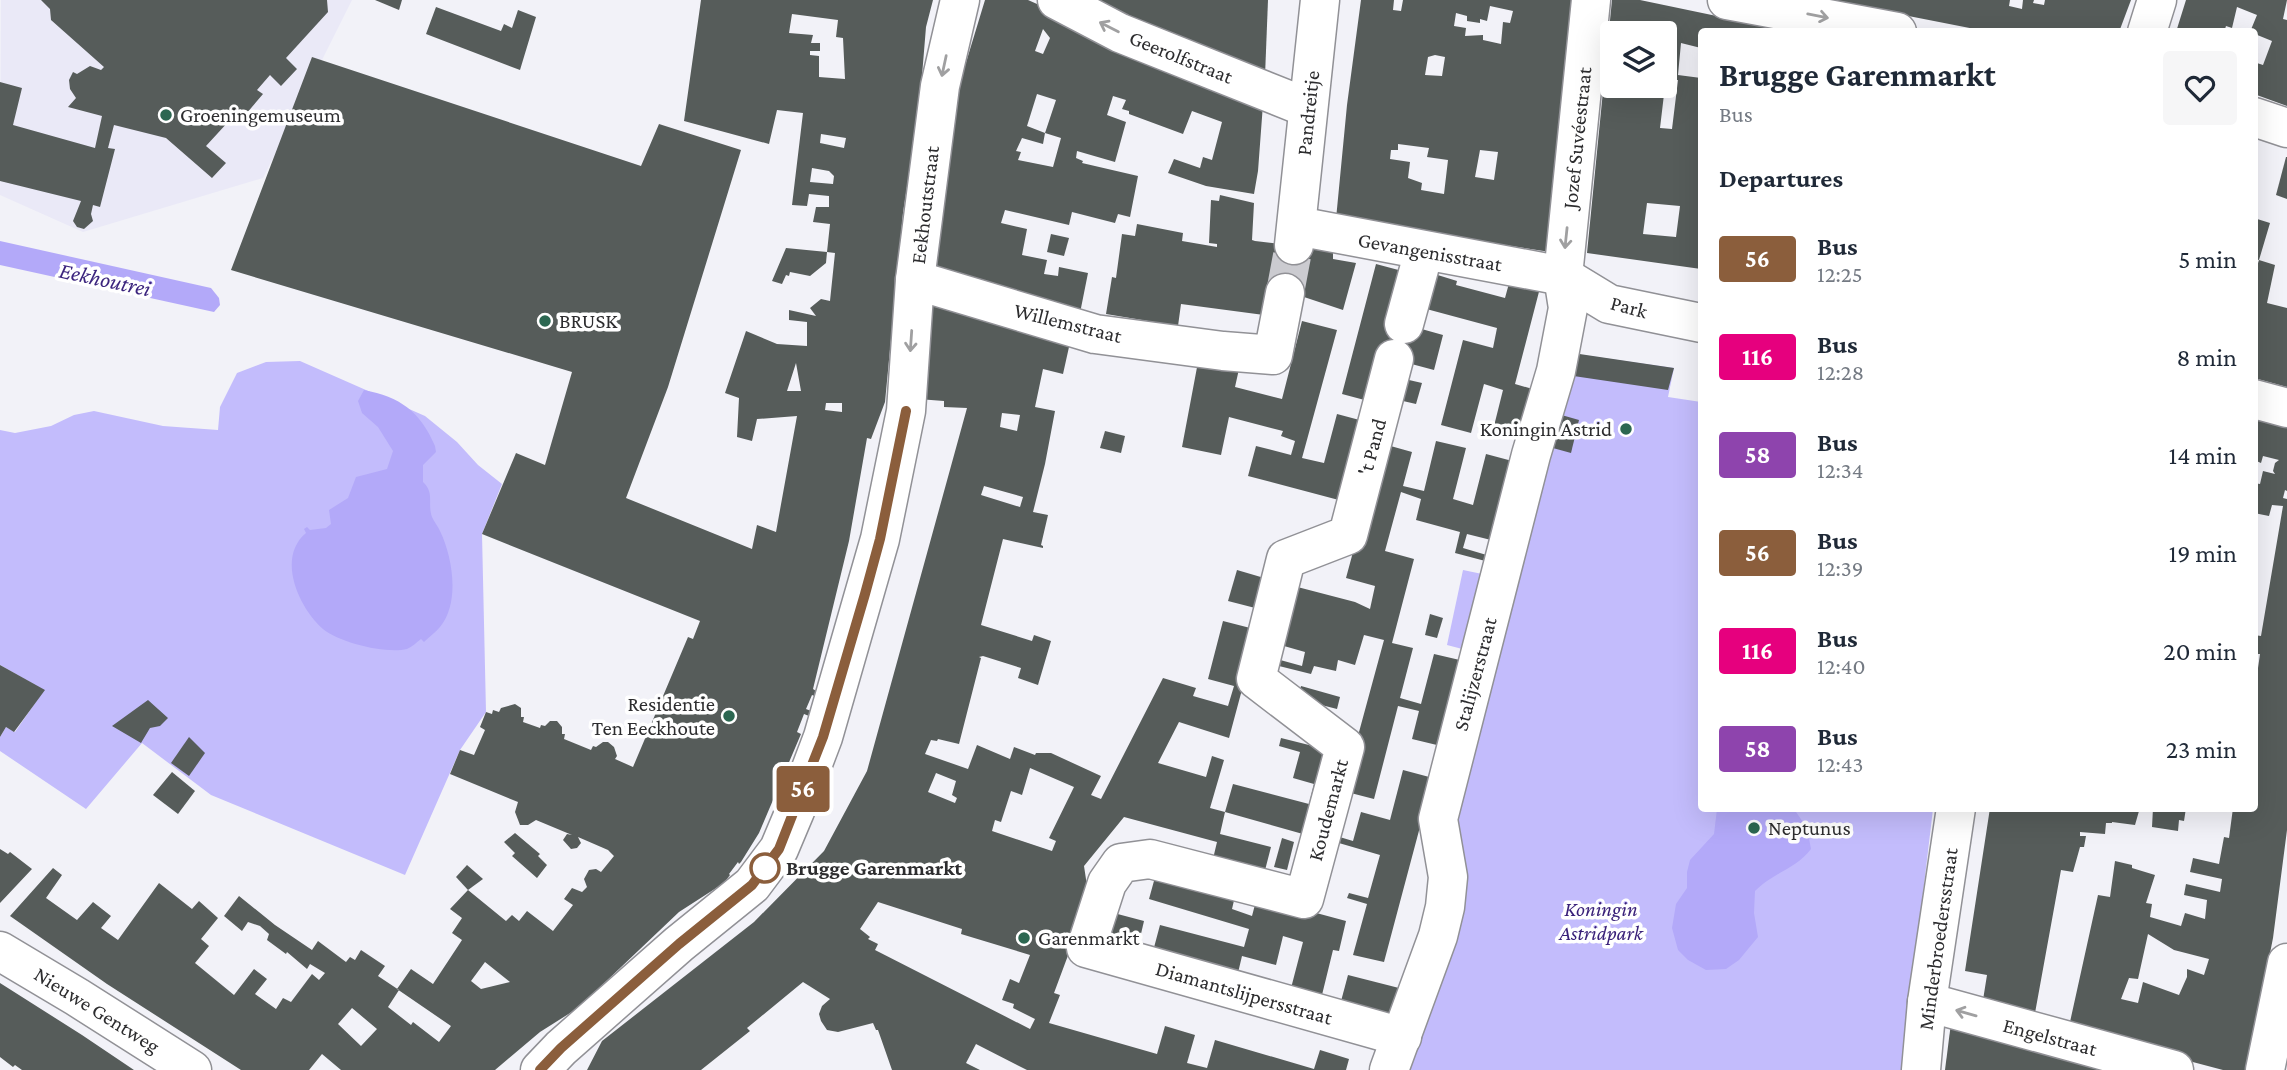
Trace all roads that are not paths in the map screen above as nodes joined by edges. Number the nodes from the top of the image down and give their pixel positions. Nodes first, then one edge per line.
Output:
1 (960, 0) edge
2 (1057, 0) edge
3 (1320, 0) edge
4 (1591, 0) edge
5 (1727, 0) edge
6 (2157, 0) edge
7 (1876, 28) edge
8 (2148, 28) edge
9 (1308, 108) junction
10 (2258, 118) edge
11 (2287, 128) edge
12 (1295, 236) joint
13 (1424, 251) junction
14 (1563, 276) junction
15 (915, 279) junction
16 (1285, 293) tunnel mouth
17 (1698, 322) edge
18 (2258, 400) edge
19 (2287, 408) edge
20 (1286, 558) joint
21 (1955, 812) edge
22 (1086, 948) joint
23 (0, 951) edge
24 (2287, 963) edge
25 (1927, 1002) junction
26 (1395, 1054) edge
27 (192, 1070) edge
28 (540, 1070) edge
29 (1921, 1070) edge
30 (2174, 1070) edge
31 (2265, 1070) edge

1 -> 15 street, Eekhoutstraat
9 -> 2 street, Geerolfstraat
3 - 9 street, Pandreitje
4 -> 14 street, Jozef Suvéestraat
5 -> 7 street
6 - 8 street
9 - 12 street, Pandreitje
10 - 11 street
12 - 13 street, Gevangenisstraat
13 - 14 street, Gevangenisstraat
13 - 20 street, 't Pand
14 - 17 street, Park
14 - 26 street, Stalijzerstraat
15 - 16 street, Willemstraat
15 -> 28 street, Eekhoutstraat
18 - 19 street
20 - 22 street, Koudemarkt
21 - 25 street, Minderbroedersstraat
22 - 26 street, Diamantslijpersstraat
23 - 27 street, Nieuwe Gentweg
24 - 31 street
25 - 29 street, Minderbroedersstraat
30 -> 25 street, Engelstraat

